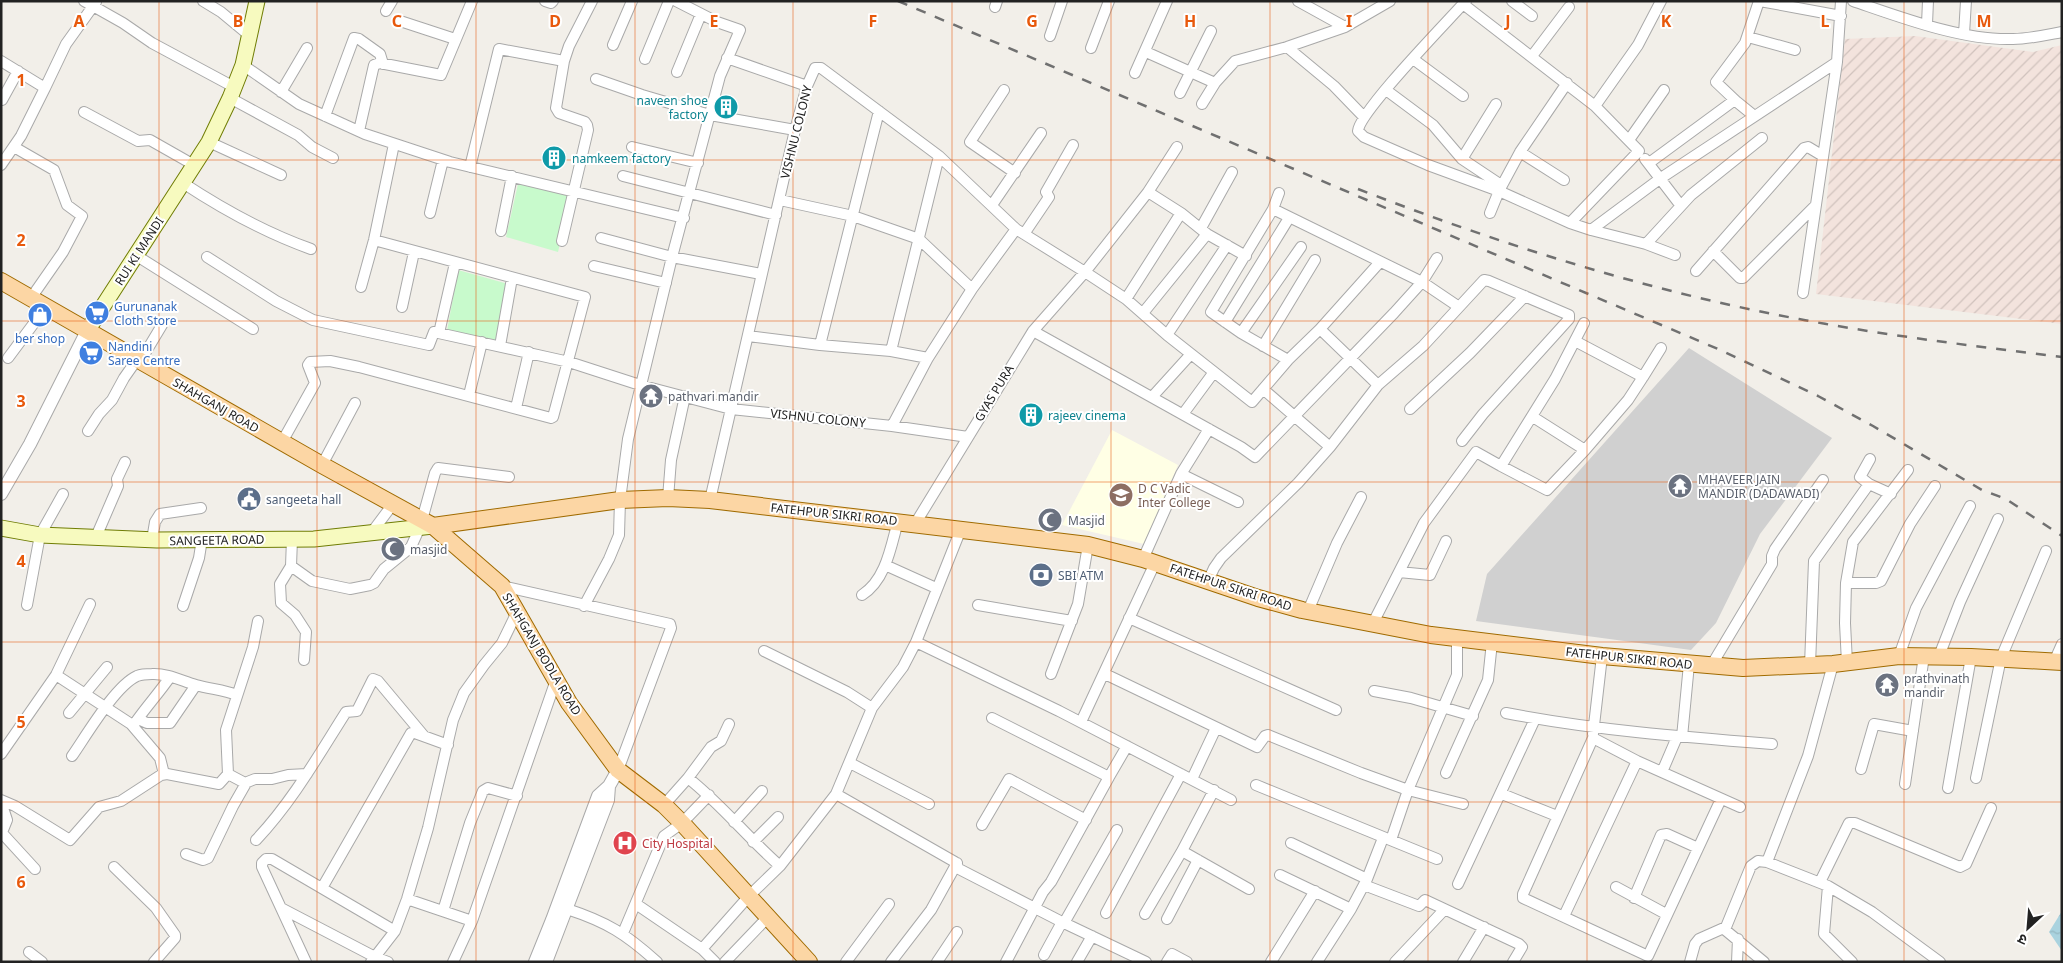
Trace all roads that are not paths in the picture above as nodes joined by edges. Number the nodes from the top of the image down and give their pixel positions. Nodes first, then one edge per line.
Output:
1 (203, 1) edge
2 (257, 1) edge
3 (392, 1) edge
4 (545, 1) edge
5 (553, 1) edge
6 (592, 1) edge
7 (632, 1) edge
8 (669, 1) edge
9 (676, 1) edge
10 (1062, 1) edge
11 (1109, 1) edge
12 (1167, 1) edge
13 (1298, 1) edge
14 (1390, 1) edge
15 (1661, 1) edge
16 (1760, 1) edge
17 (1841, 1) edge
18 (1853, 1) edge
19 (1928, 1) edge
20 (1966, 1) edge
21 (91, 3) edge
22 (468, 3) edge
23 (1465, 3) edge
24 (1518, 3) edge
25 (1569, 7) dead end
26 (386, 11) dead end
27 (701, 14) junction
28 (1532, 16) dead end
29 (1841, 16) junction
30 (397, 20) dead end
31 (1927, 24) junction
32 (1345, 27) junction
33 (1211, 31) dead end
34 (2062, 32) edge
35 (1964, 34) junction
36 (250, 36) junction
37 (1050, 36) dead end
38 (1748, 37) junction
39 (455, 39) junction
40 (613, 45) dead end
41 (1287, 47) junction
42 (306, 48) dead end
43 (1091, 48) dead end
44 (1795, 50) dead end
45 (1146, 52) junction
46 (1532, 56) junction
47 (645, 58) dead end
48 (728, 58) junction
49 (1413, 59) junction
50 (1, 61) edge
51 (564, 61) junction
52 (1837, 62) junction
53 (382, 64) junction
54 (244, 65) junction
55 (18, 71) junction
56 (1191, 71) junction
57 (676, 72) dead end
58 (1135, 73) dead end
59 (596, 79) dead end
60 (1215, 83) junction
61 (1567, 83) junction
62 (807, 86) junction
63 (45, 88) junction
64 (1004, 90) dead end
65 (1386, 90) junction
66 (1664, 90) dead end
67 (281, 92) junction
68 (232, 93) junction
69 (1180, 93) dead end
70 (1462, 96) dead end
71 (2, 100) edge
72 (1736, 101) junction
73 (1202, 104) dead end
74 (1496, 104) dead end
75 (1595, 106) junction
76 (879, 111) junction
77 (84, 112) dead end
78 (710, 114) junction
79 (1754, 115) junction
80 (325, 116) junction
81 (1364, 117) junction
82 (795, 130) junction
83 (359, 132) junction
84 (1041, 133) dead end
85 (1762, 138) dead end
86 (1629, 140) junction
87 (209, 142) junction
88 (394, 144) junction
89 (1073, 146) dead end
90 (14, 147) junction
91 (632, 147) dead end
92 (1178, 147) dead end
93 (1639, 151) junction
94 (1520, 152) junction
95 (939, 156) junction
96 (1823, 156) junction
97 (333, 158) dead end
98 (1462, 159) junction
99 (443, 160) junction
100 (698, 163) junction
101 (1649, 163) junction
102 (1, 165) edge
103 (194, 165) junction
104 (470, 166) junction
105 (1232, 172) dead end
106 (1015, 173) junction
107 (281, 175) dead end
108 (512, 176) junction
109 (623, 176) dead end
110 (1661, 178) junction
111 (1564, 180) dead end
112 (184, 183) junction
113 (1500, 188) junction
114 (574, 190) junction
115 (1148, 192) junction
116 (1279, 193) dead end
117 (689, 194) junction
118 (780, 200) junction
119 (992, 205) junction
120 (1681, 206) junction
121 (1816, 206) junction
122 (1273, 209) junction
123 (430, 213) dead end
124 (1180, 213) junction
125 (1490, 213) dead end
126 (776, 215) junction
127 (853, 216) junction
128 (684, 218) junction
129 (1289, 218) junction
130 (1570, 224) junction
131 (1590, 230) junction
132 (1020, 231) junction
133 (1204, 231) junction
134 (501, 232) dead end
135 (601, 238) dead end
136 (919, 239) junction
137 (374, 240) junction
138 (562, 241) dead end
139 (1646, 244) junction
140 (1227, 245) junction
141 (1301, 247) dead end
142 (311, 250) dead end
143 (414, 252) junction
144 (1713, 252) junction
145 (1675, 255) dead end
146 (137, 256) junction
147 (1246, 256) junction
148 (206, 257) dead end
149 (672, 257) junction
150 (1437, 258) dead end
151 (1315, 260) dead end
152 (1380, 262) junction
153 (455, 263) junction
154 (594, 266) dead end
155 (1696, 271) dead end
156 (1085, 272) junction
157 (761, 274) junction
158 (512, 278) junction
159 (1, 281) edge
160 (1422, 282) junction
161 (666, 283) junction
162 (361, 287) dead end
163 (972, 290) junction
164 (1803, 293) dead end
165 (1525, 296) junction
166 (31, 298) junction
167 (1126, 300) junction
168 (46, 307) junction
169 (402, 307) dead end
170 (1459, 307) junction
171 (1143, 313) junction
172 (1225, 322) junction
173 (1584, 323) dead end
174 (162, 325) dead end
175 (252, 328) dead end
176 (1320, 329) junction
177 (87, 331) junction
178 (1032, 331) junction
179 (439, 333) junction
180 (1241, 333) junction
181 (1167, 335) junction
182 (748, 336) junction
183 (1575, 341) junction
184 (482, 342) junction
185 (820, 345) junction
186 (500, 346) junction
187 (1263, 346) junction
188 (1661, 348) dead end
189 (891, 351) junction
190 (529, 352) junction
191 (1191, 354) junction
192 (8, 358) dead end
193 (928, 358) junction
194 (1349, 358) junction
195 (139, 359) junction
196 (1288, 360) junction
197 (569, 362) junction
198 (1214, 372) junction
199 (1643, 377) junction
200 (640, 384) junction
201 (1378, 385) junction
202 (1263, 389) junction
203 (469, 395) junction
204 (685, 396) junction
205 (1152, 397) junction
206 (355, 403) dead end
207 (516, 408) junction
208 (731, 409) junction
209 (1410, 409) dead end
210 (1183, 414) junction
211 (1533, 417) junction
212 (1295, 418) junction
213 (892, 426) junction
214 (1209, 429) junction
215 (88, 431) dead end
216 (968, 437) junction
217 (1462, 441) dead end
218 (282, 442) junction
219 (1330, 447) junction
220 (1585, 450) junction
221 (1870, 459) dead end
222 (125, 462) dead end
223 (322, 465) junction
224 (1501, 466) junction
225 (1908, 470) dead end
226 (1181, 474) junction
227 (509, 477) dead end
228 (1823, 480) dead end
229 (1869, 484) junction
230 (1935, 486) dead end
231 (1, 494) edge
232 (63, 494) dead end
233 (1891, 494) junction
234 (1361, 496) dead end
235 (668, 498) junction
236 (620, 500) junction
237 (710, 500) junction
238 (1238, 502) dead end
239 (393, 504) junction
240 (1970, 506) dead end
241 (201, 508) dead end
242 (1998, 519) dead end
243 (907, 522) junction
244 (425, 524) junction
245 (1, 528) edge
246 (961, 529) junction
247 (372, 532) junction
248 (40, 535) junction
249 (96, 537) junction
250 (202, 539) junction
251 (292, 539) junction
252 (152, 540) junction
253 (1446, 541) dead end
254 (1088, 545) junction
255 (2046, 551) dead end
256 (1149, 561) junction
257 (885, 565) junction
258 (291, 566) junction
259 (1399, 572) junction
260 (1208, 581) junction
261 (1846, 583) junction
262 (502, 586) junction
263 (936, 588) junction
264 (862, 595) dead end
265 (90, 604) dead end
266 (27, 605) dead end
267 (978, 605) dead end
268 (183, 606) dead end
269 (584, 606) junction
270 (1308, 611) junction
271 (517, 612) junction
272 (1129, 618) junction
273 (258, 621) dead end
274 (1072, 621) junction
275 (1373, 623) junction
276 (1457, 638) junction
277 (916, 642) junction
278 (1492, 642) junction
279 (2062, 644) edge
280 (764, 651) dead end
281 (1602, 656) junction
282 (1899, 656) junction
283 (1932, 656) junction
284 (1971, 657) junction
285 (2001, 658) junction
286 (304, 660) dead end
287 (2058, 662) edge
288 (1840, 663) junction
289 (1690, 664) junction
290 (1810, 665) junction
291 (1711, 666) junction
292 (107, 667) dead end
293 (1051, 674) dead end
294 (1105, 674) junction
295 (56, 675) junction
296 (170, 677) junction
297 (556, 680) junction
298 (196, 685) junction
299 (1374, 691) dead end
300 (85, 693) junction
301 (237, 695) junction
302 (106, 707) junction
303 (872, 708) junction
304 (1443, 708) junction
305 (1336, 710) dead end
306 (69, 713) dead end
307 (1506, 713) dead end
308 (1473, 716) junction
309 (992, 718) dead end
310 (1535, 719) junction
311 (135, 722) junction
312 (1081, 722) junction
313 (729, 724) dead end
314 (1216, 728) junction
315 (1913, 731) junction
316 (1593, 733) junction
317 (424, 736) junction
318 (1679, 737) junction
319 (1772, 744) dead end
320 (448, 745) junction
321 (1127, 746) junction
322 (1, 754) edge
323 (72, 756) dead end
324 (1637, 761) junction
325 (850, 763) junction
326 (1861, 769) dead end
327 (618, 770) junction
328 (1662, 772) junction
329 (1446, 773) dead end
330 (164, 774) junction
331 (228, 774) junction
332 (307, 774) junction
333 (1181, 774) junction
334 (1109, 777) junction
335 (688, 778) junction
336 (1976, 778) dead end
337 (1192, 779) junction
338 (245, 783) junction
339 (1905, 784) dead end
340 (1256, 785) dead end
341 (609, 786) junction
342 (1948, 788) dead end
343 (1214, 790) junction
344 (1408, 790) junction
345 (762, 791) dead end
346 (836, 794) junction
347 (1502, 794) junction
348 (709, 795) junction
349 (517, 796) junction
350 (1721, 799) junction
351 (1231, 800) dead end
352 (1, 801) edge
353 (929, 804) dead end
354 (1463, 804) dead end
355 (664, 806) junction
356 (1740, 807) dead end
357 (1991, 808) dead end
358 (1557, 816) junction
359 (778, 817) dead end
360 (1086, 820) junction
361 (734, 822) junction
362 (682, 823) junction
363 (982, 825) dead end
364 (1117, 830) dead end
365 (2, 834) edge
366 (1387, 839) junction
367 (256, 840) dead end
368 (753, 842) junction
369 (1290, 843) dead end
370 (1698, 848) junction
371 (1182, 851) junction
372 (186, 854) dead end
373 (1437, 859) dead end
374 (1198, 860) junction
375 (1767, 862) junction
376 (957, 863) junction
377 (780, 866) junction
378 (114, 867) dead end
379 (35, 869) dead end
380 (1280, 875) dead end
381 (1365, 882) junction
382 (1458, 884) dead end
383 (1824, 884) junction
384 (1616, 887) dead end
385 (322, 888) junction
386 (1249, 889) dead end
387 (1314, 891) junction
388 (749, 896) junction
389 (407, 898) junction
390 (1634, 898) junction
391 (636, 904) junction
392 (889, 904) dead end
393 (281, 908) junction
394 (1035, 908) junction
395 (567, 909) junction
396 (1351, 909) junction
397 (1444, 910) junction
398 (442, 911) junction
399 (1106, 913) dead end
400 (1145, 914) dead end
401 (1666, 914) junction
402 (1564, 916) junction
403 (768, 917) junction
404 (1167, 919) dead end
405 (472, 921) junction
406 (1063, 922) junction
407 (1484, 927) junction
408 (1724, 929) junction
409 (395, 931) junction
410 (957, 932) dead end
411 (623, 933) junction
412 (1092, 936) junction
413 (1738, 939) junction
414 (702, 949) junction
415 (29, 952) dead end
416 (1044, 955) dead end
417 (373, 960) edge
418 (42, 962) edge
419 (154, 962) edge
420 (306, 962) edge
421 (388, 962) edge
422 (453, 962) edge
423 (535, 962) edge
424 (546, 962) edge
425 (657, 962) edge
426 (715, 962) edge
427 (725, 962) edge
428 (809, 962) edge
429 (846, 962) edge
430 (891, 962) edge
431 (938, 962) edge
432 (1006, 962) edge
433 (1077, 962) edge
434 (1146, 962) edge
435 (1167, 962) edge
436 (1187, 962) edge
437 (1270, 962) edge
438 (1317, 962) edge
439 (1395, 962) edge
440 (1463, 962) edge
441 (1513, 962) edge
442 (1690, 962) edge
443 (1737, 962) edge
444 (1764, 962) edge
445 (1852, 962) edge
446 (1940, 962) edge

1 - 36 street
2 - 36 main road, RUI KI MANDI
3 - 26 street
4 - 5 street
6 - 51 street
7 - 40 street
8 - 47 street
9 - 27 street
10 - 37 street
11 - 43 street
12 - 45 street
13 - 32 street
14 - 32 street
15 - 75 street
16 - 29 street
16 - 38 street
17 - 29 street
18 - 31 street
19 - 31 street
20 - 35 street
21 - 63 street
21 - 68 street
22 - 39 street
23 - 46 street
23 - 49 street
24 - 28 street
25 - 46 street
27 - 48 street
27 - 57 street
29 - 52 street
30 - 39 street
31 - 35 street
32 - 41 street
33 - 56 street
34 - 35 street
36 - 54 main road, RUI KI MANDI
38 - 44 street
38 - 72 street
39 - 53 street
41 - 60 street
41 - 81 street
42 - 67 street
45 - 56 street
45 - 58 street
46 - 61 street
48 - 62 street
48 - 78 street
49 - 65 street
49 - 70 street
50 - 55 street
51 - 104 street
51 - 114 street
52 - 79 street
52 - 96 street
53 - 80 street
53 - 83 street
54 - 67 street
54 - 68 main road, RUI KI MANDI
55 - 63 street
55 - 71 street
56 - 60 street
56 - 69 street
59 - 78 street
60 - 73 street
61 - 75 street
61 - 94 street
62 - 76 street, VISHNU COLONY
62 - 82 street, VISHNU COLONY
63 - 90 street
64 - 106 street
65 - 81 street
65 - 98 street
66 - 86 street
67 - 80 street
68 - 87 main road, RUI KI MANDI
68 - 97 street
72 - 79 street
72 - 101 street
74 - 98 street
75 - 86 street
76 - 95 street, VISHNU COLONY
76 - 127 street
77 - 103 street
78 - 82 street
78 - 100 street
79 - 110 street
80 - 83 street
81 - 113 street
82 - 118 street, VISHNU COLONY
83 - 88 street
84 - 106 street
85 - 120 street
86 - 93 street
87 - 103 main road, RUI KI MANDI
87 - 107 street
88 - 99 street
88 - 137 street
89 - 132 street
90 - 102 street
90 - 166 street
91 - 100 street
92 - 115 street, GYAS PURA
93 - 101 street
93 - 130 street
94 - 111 street
94 - 113 street
95 - 119 street, VISHNU COLONY
95 - 136 street
96 - 121 street
96 - 144 street
98 - 113 street
99 - 104 street
99 - 123 street
100 - 117 street
101 - 110 street
103 - 112 main road, RUI KI MANDI
104 - 108 street
105 - 133 street
106 - 119 street
108 - 114 street
108 - 134 street
109 - 117 street
110 - 120 street
110 - 131 street
112 - 142 street
112 - 146 main road, RUI KI MANDI
113 - 125 street
113 - 130 street
114 - 128 street
114 - 138 street
115 - 124 street
115 - 156 street, GYAS PURA
116 - 122 street
117 - 126 street
117 - 128 street
118 - 126 street, VISHNU COLONY
118 - 127 street
119 - 132 street, VISHNU COLONY
120 - 139 street
121 - 144 street
121 - 164 street
122 - 129 street
122 - 147 street
124 - 133 street
124 - 167 street
126 - 157 street, VISHNU COLONY
127 - 136 street
127 - 185 street
128 - 149 street
129 - 152 street
129 - 172 street
130 - 131 street
131 - 139 street
132 - 156 street, VISHNU COLONY
132 - 163 street
133 - 140 street
133 - 171 street
135 - 149 street
136 - 163 street
136 - 189 street
137 - 143 street
137 - 162 street
139 - 145 street
140 - 147 street
140 - 181 street
141 - 180 street
143 - 153 street
143 - 169 street
144 - 155 street
146 - 175 street
146 - 177 main road, RUI KI MANDI
147 - 172 street
148 - 179 street
149 - 157 street
149 - 161 street
150 - 160 street
151 - 187 street
152 - 160 street
152 - 176 street
153 - 158 street
153 - 179 street
154 - 161 street
156 - 167 street, VISHNU COLONY
156 - 178 street, GYAS PURA
157 - 182 street, VISHNU COLONY
158 - 186 street
158 - 197 street
159 - 166 main road, SHAHGANJ ROAD
160 - 170 street
160 - 194 street
161 - 200 street
163 - 193 street
165 - 170 street
165 - 209 street
165 - 217 street
166 - 168 main road, SHAHGANJ ROAD
167 - 171 street, VISHNU COLONY
168 - 177 main road, SHAHGANJ ROAD
168 - 192 street
170 - 201 street
171 - 181 street, VISHNU COLONY
172 - 180 street
173 - 183 street
174 - 195 street
176 - 194 street
176 - 196 street
177 - 195 main road, SHAHGANJ ROAD
177 - 231 street, RUI KI MANDI
178 - 205 street
178 - 216 street, GYAS PURA
179 - 184 street, VISHNU COLONY
180 - 187 street
181 - 191 street, VISHNU COLONY
182 - 185 street
182 - 208 street, VISHNU COLONY
183 - 199 street
183 - 211 street
184 - 186 street, VISHNU COLONY
184 - 203 street
185 - 189 street
186 - 190 street, VISHNU COLONY
187 - 196 street
188 - 199 street
189 - 193 street
190 - 197 street, VISHNU COLONY
190 - 207 street
191 - 198 street, VISHNU COLONY
191 - 205 street
193 - 213 street
194 - 201 street
194 - 212 street
195 - 215 street
195 - 218 main road, SHAHGANJ ROAD
196 - 202 street
197 - 200 street, VISHNU COLONY
197 - 207 street
198 - 202 street, VISHNU COLONY
198 - 210 street
199 - 220 street
200 - 204 street, VISHNU COLONY
200 - 236 street
201 - 219 street
202 - 212 street
203 - 207 street
203 - 218 street
204 - 208 street, VISHNU COLONY
204 - 235 street
205 - 210 street
206 - 223 street
208 - 213 street, VISHNU COLONY
208 - 237 street, VISHNU COLONY
210 - 214 street
211 - 220 street
211 - 224 street
212 - 214 street
212 - 219 street
213 - 216 street, VISHNU COLONY
214 - 226 street
216 - 243 street, GYAS PURA
218 - 223 main road, SHAHGANJ ROAD
219 - 260 street
220 - 224 street
221 - 229 street
222 - 249 street
223 - 239 main road, SHAHGANJ ROAD
224 - 259 street
225 - 233 street
226 - 238 street
226 - 256 street
227 - 244 street
228 - 291 street
229 - 233 street
229 - 290 street
230 - 261 street
232 - 248 street
233 - 261 street
234 - 270 street
235 - 236 main road, FATEHPUR SIKRI ROAD
235 - 237 main road, FATEHPUR SIKRI ROAD
236 - 244 main road, FATEHPUR SIKRI ROAD
236 - 269 street
237 - 243 main road, FATEHPUR SIKRI ROAD
239 - 244 main road, SHAHGANJ ROAD
239 - 247 street
240 - 282 street
241 - 252 street
242 - 283 street
243 - 246 main road, FATEHPUR SIKRI ROAD
243 - 257 street, GYAS PURA
244 - 247 main road, SANGEETA ROAD
244 - 258 street
244 - 262 main road, SHAHGANJ BODLA ROAD
245 - 248 main road, SANGEETA ROAD
246 - 254 main road, FATEHPUR SIKRI ROAD
246 - 263 street
247 - 251 main road, SANGEETA ROAD
248 - 249 main road, SANGEETA ROAD
248 - 266 street
249 - 252 main road, SANGEETA ROAD
250 - 251 main road, SANGEETA ROAD
250 - 252 main road, SANGEETA ROAD
250 - 268 street
251 - 258 street
253 - 259 street
254 - 256 main road, FATEHPUR SIKRI ROAD
254 - 274 street
255 - 285 street
256 - 260 main road, FATEHPUR SIKRI ROAD
256 - 272 street
257 - 263 street
257 - 264 street, GYAS PURA
258 - 286 street
259 - 275 street
260 - 270 main road, FATEHPUR SIKRI ROAD
261 - 288 street
262 - 269 street
262 - 271 main road, SHAHGANJ BODLA ROAD
263 - 277 street
265 - 295 street
267 - 274 street
269 - 327 street
270 - 275 main road, FATEHPUR SIKRI ROAD
271 - 297 main road, SHAHGANJ BODLA ROAD
271 - 320 street
272 - 294 street
272 - 305 street
273 - 301 street
274 - 293 street
275 - 276 main road, FATEHPUR SIKRI ROAD
276 - 278 main road, FATEHPUR SIKRI ROAD
276 - 304 street
277 - 303 street
277 - 312 street
278 - 281 main road, FATEHPUR SIKRI ROAD
278 - 308 street
279 - 287 street
280 - 303 street
281 - 289 main road, FATEHPUR SIKRI ROAD
281 - 316 street
282 - 283 main road, FATEHPUR SIKRI ROAD
282 - 288 main road, FATEHPUR SIKRI ROAD
283 - 284 main road, FATEHPUR SIKRI ROAD
283 - 315 street
284 - 285 main road, FATEHPUR SIKRI ROAD
284 - 342 street
285 - 287 main road, FATEHPUR SIKRI ROAD
285 - 336 street
288 - 290 main road, FATEHPUR SIKRI ROAD
288 - 375 street
289 - 291 main road, FATEHPUR SIKRI ROAD
289 - 318 street
290 - 291 main road, FATEHPUR SIKRI ROAD
292 - 300 street
294 - 312 street
294 - 314 street
295 - 300 street
295 - 322 street
296 - 298 street
296 - 302 street
296 - 311 street
297 - 327 main road, SHAHGANJ BODLA ROAD
297 - 349 street
298 - 301 street
298 - 311 street
299 - 304 street
300 - 302 street
300 - 306 street
301 - 331 street
302 - 311 street
302 - 323 street
303 - 325 street
304 - 308 street
304 - 344 street
307 - 310 street
308 - 329 street
309 - 334 street
310 - 316 street
310 - 347 street
311 - 330 street
312 - 321 street
313 - 335 street
314 - 337 street
314 - 344 street
315 - 326 street
315 - 339 street
316 - 318 street
316 - 324 street
316 - 358 street
317 - 320 street
317 - 332 street
317 - 385 street
318 - 319 street
318 - 328 street
320 - 389 street
321 - 333 street
321 - 334 street
324 - 328 street
324 - 402 street
325 - 346 street
325 - 353 street
327 - 341 street
327 - 355 main road, SHAHGANJ BODLA ROAD
328 - 350 street
330 - 331 street
330 - 352 street
331 - 338 street
332 - 338 street
332 - 367 street
333 - 337 street
333 - 399 street
334 - 360 street
335 - 348 street
335 - 355 street
337 - 343 street
338 - 372 street
340 - 366 street
341 - 395 street
341 - 423 street
343 - 351 street
343 - 371 street
344 - 354 street
344 - 366 street
345 - 361 street
346 - 376 street
346 - 377 street
347 - 358 street
347 - 382 street
348 - 361 street
348 - 362 street
349 - 398 street
349 - 405 street
350 - 356 street
350 - 370 street
352 - 365 street
355 - 362 main road, SHAHGANJ BODLA ROAD
357 - 383 street
358 - 402 street
359 - 368 street
360 - 363 street
360 - 394 street
361 - 368 street
362 - 388 main road, SHAHGANJ BODLA ROAD
362 - 391 street
364 - 406 street
365 - 379 street
366 - 373 street
366 - 381 street
368 - 377 street
369 - 381 street
370 - 390 street
370 - 401 street
371 - 374 street
371 - 400 street
374 - 386 street
374 - 404 street
375 - 383 street
375 - 408 street
376 - 394 street
376 - 430 street
377 - 388 street
378 - 419 street
380 - 387 street
381 - 396 street
381 - 397 street
383 - 445 street
383 - 446 street
384 - 390 street
385 - 393 street
385 - 409 street
387 - 396 street
387 - 437 street
388 - 403 main road, SHAHGANJ BODLA ROAD
388 - 414 street
389 - 398 street
389 - 409 street
390 - 401 street
391 - 411 street
391 - 414 street
392 - 429 street
393 - 417 street
393 - 420 street
394 - 406 street
394 - 432 street
395 - 411 street
395 - 424 street
396 - 438 street
397 - 407 street
397 - 439 street
398 - 405 street
401 - 402 street
403 - 427 street
403 - 428 main road, SHAHGANJ BODLA ROAD
405 - 422 street
406 - 412 street
406 - 416 street
407 - 440 street
407 - 441 street
408 - 413 street
408 - 442 street
409 - 417 street
410 - 431 street
411 - 425 street
412 - 433 street
412 - 434 street
413 - 443 street
413 - 444 street
414 - 426 street
415 - 418 street
417 - 421 street
435 - 436 street

